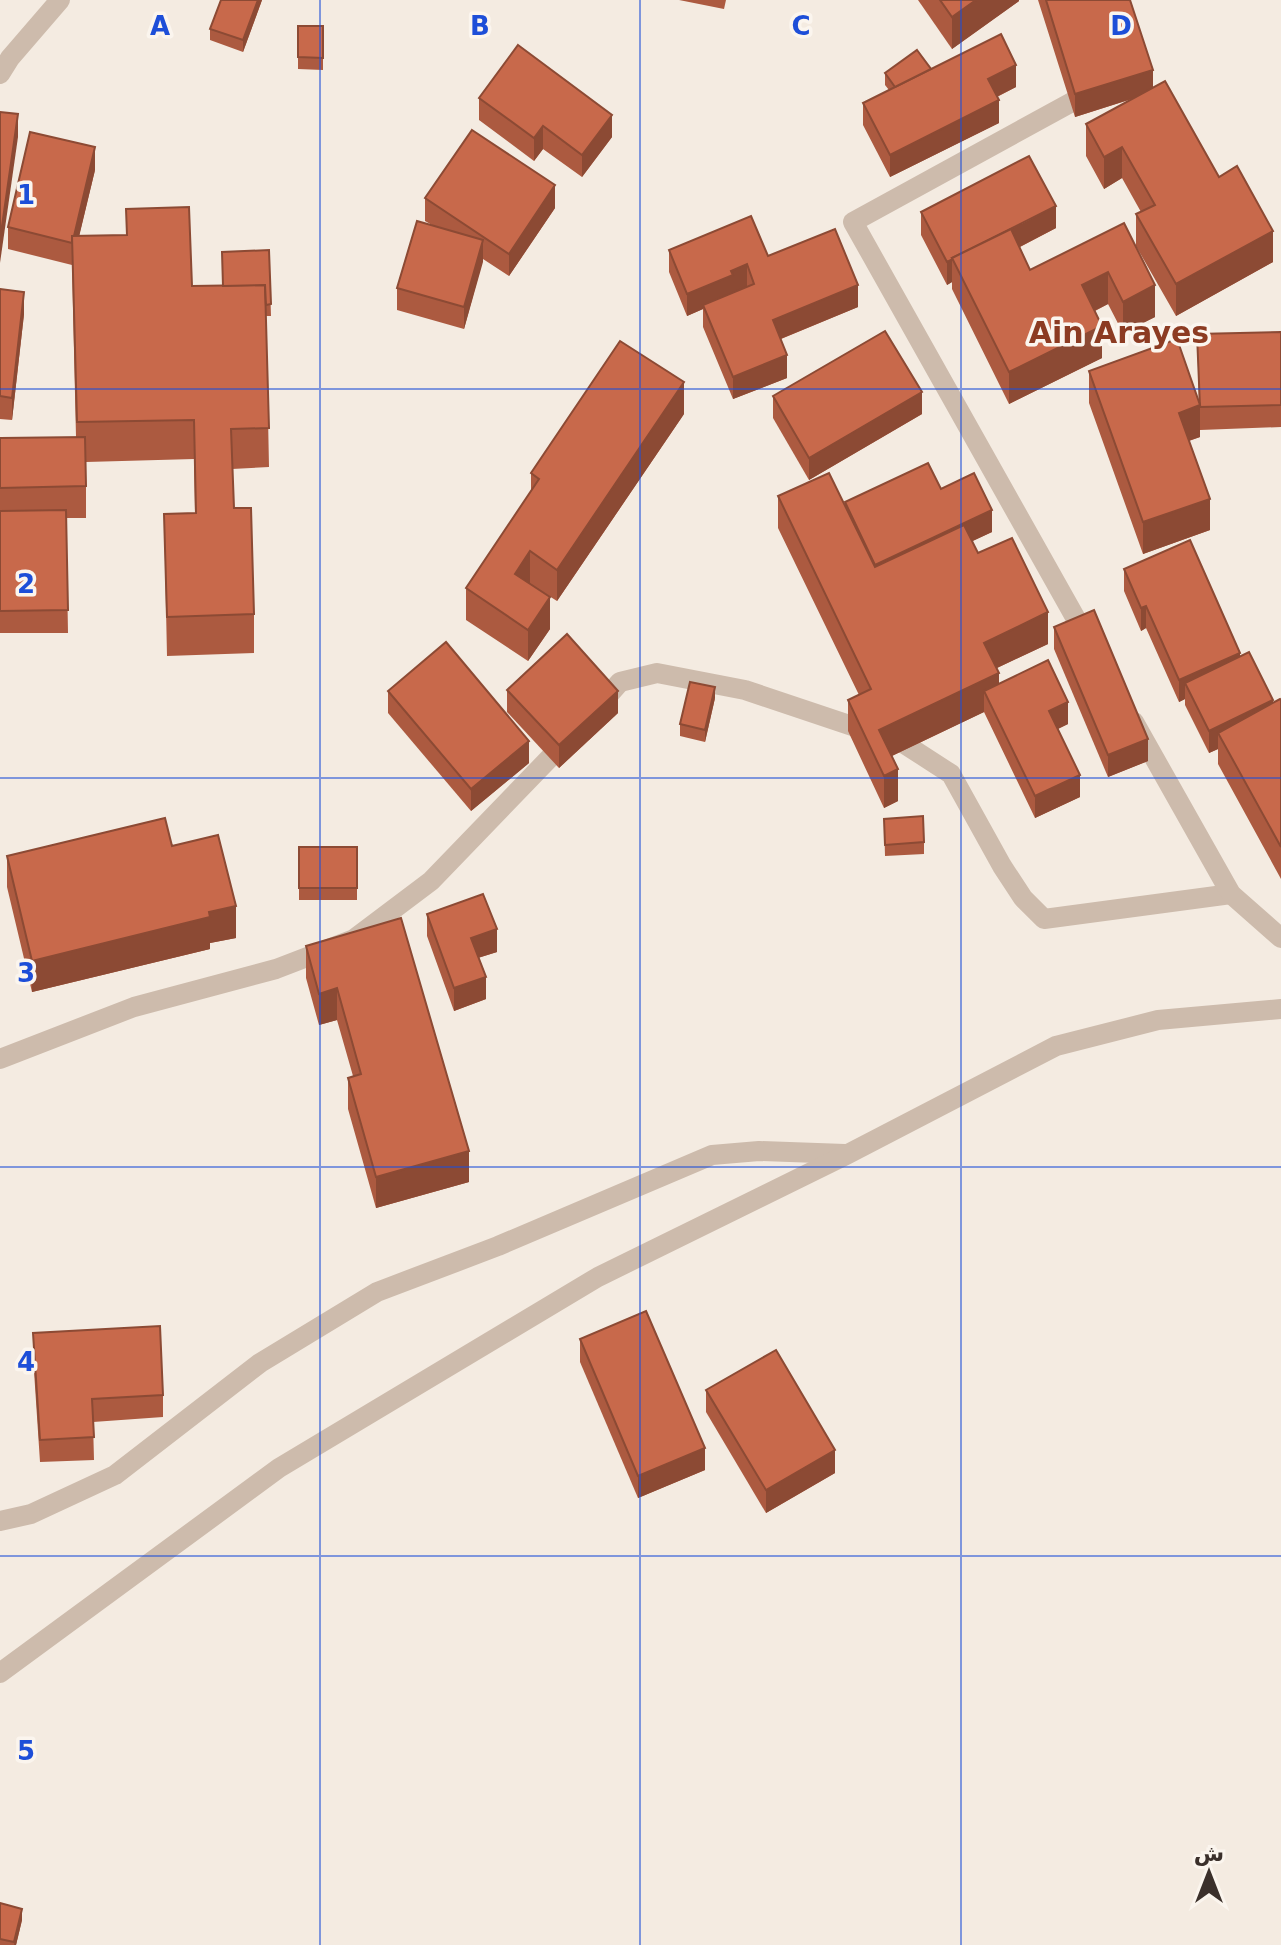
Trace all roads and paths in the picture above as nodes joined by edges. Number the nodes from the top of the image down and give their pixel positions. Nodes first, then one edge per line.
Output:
1 (60, 0) edge
2 (0, 74) edge
3 (1115, 79) edge
4 (1100, 661) edge
5 (1123, 702) edge
6 (1231, 894) junction
7 (1281, 938) edge
8 (1281, 1009) edge
9 (0, 1059) edge
10 (846, 1155) junction
11 (0, 1521) edge
12 (0, 1673) edge

1 - 2 street
3 - 4 street
5 - 6 street
6 - 7 street
6 - 9 street
8 - 10 street
10 - 11 street
10 - 12 street

